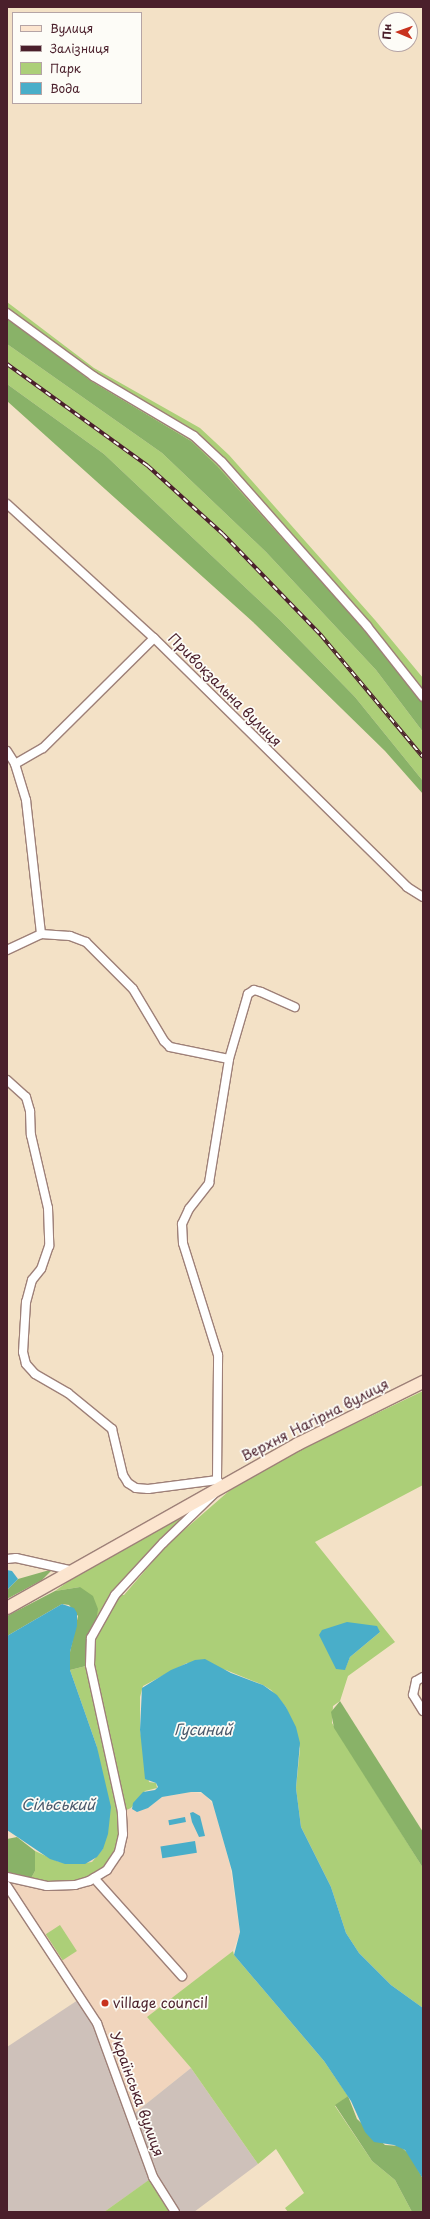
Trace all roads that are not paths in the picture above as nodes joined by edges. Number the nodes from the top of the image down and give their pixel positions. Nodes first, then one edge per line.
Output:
1 (7, 313) edge
2 (7, 504) edge
3 (154, 638) junction
4 (423, 697) edge
5 (7, 751) edge
6 (15, 764) junction
7 (423, 897) edge
8 (41, 934) junction
9 (7, 950) edge
10 (295, 1007) dead end
11 (229, 1059) junction
12 (7, 1080) edge
13 (423, 1382) edge
14 (220, 1483) junction
15 (7, 1559) edge
16 (74, 1571) junction
17 (7, 1608) edge
18 (423, 1677) edge
19 (423, 1711) edge
20 (7, 1877) edge
21 (94, 1878) junction
22 (7, 1886) edge
23 (182, 1976) dead end
24 (175, 2212) edge

1 - 4 street
2 - 3 street, Привокзальна вулиця
3 - 6 street
3 - 7 street, Привокзальна вулиця
5 - 6 street
6 - 8 street
8 - 9 street
8 - 11 street
10 - 11 street
11 - 14 street
12 - 14 street
13 - 14 main road, Верхня Нагірна вулиця
14 - 16 main road, Верхня Нагірна вулиця
14 - 21 street
15 - 16 street
16 - 17 main road, Верхня Нагірна вулиця
18 - 19 street
20 - 21 street
21 - 23 street
22 - 24 street, Українська вулиця

